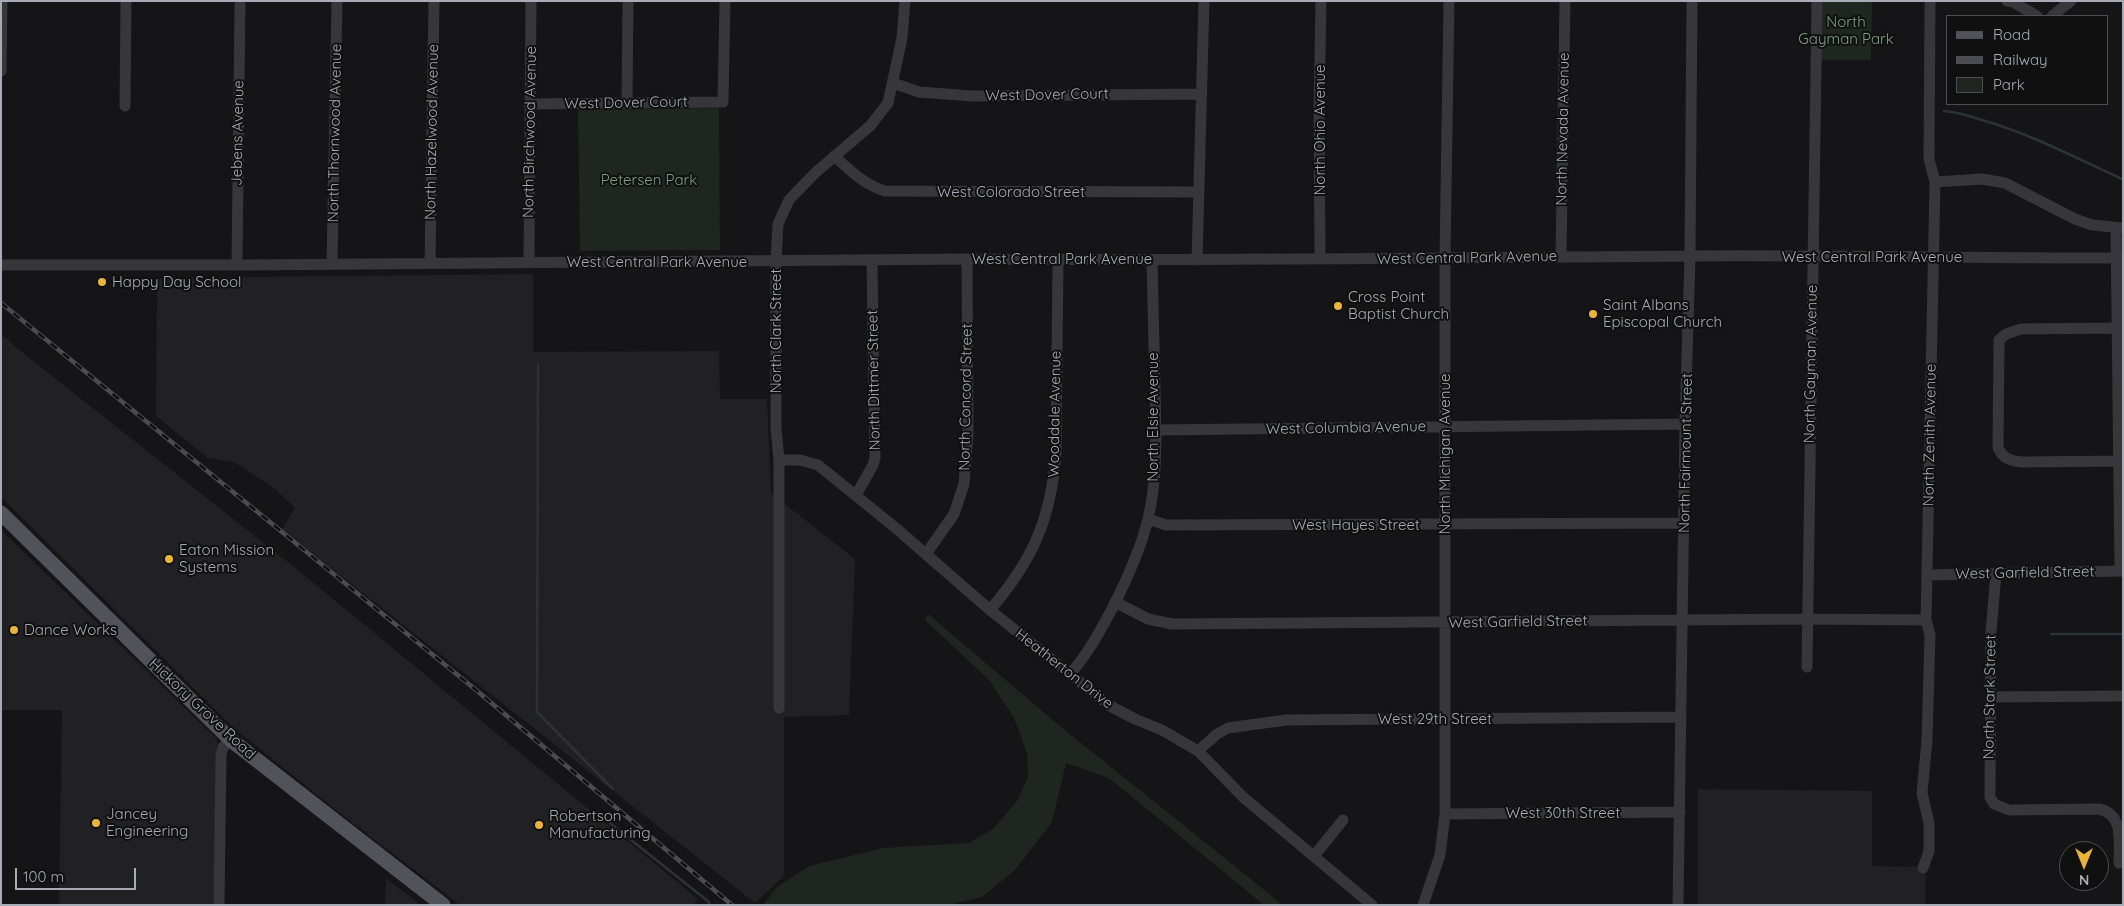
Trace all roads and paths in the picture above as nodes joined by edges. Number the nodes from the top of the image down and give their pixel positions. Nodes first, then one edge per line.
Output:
1 (2, 1) edge
2 (126, 1) edge
3 (240, 1) edge
4 (337, 1) edge
5 (434, 1) edge
6 (531, 1) edge
7 (628, 1) edge
8 (725, 1) edge
9 (905, 1) edge
10 (1204, 1) edge
11 (1322, 1) edge
12 (1449, 1) edge
13 (1565, 1) edge
14 (1692, 1) edge
15 (1817, 1) edge
16 (1930, 1) edge
17 (2007, 1) edge
18 (2071, 1) edge
19 (2035, 15) edge
20 (2053, 15) edge
21 (1, 71) edge
22 (893, 83) junction
23 (1202, 94) junction
24 (529, 104) junction
25 (627, 104) junction
26 (125, 106) dead end
27 (834, 156) junction
28 (1935, 182) junction
29 (1199, 192) junction
30 (2120, 228) edge
31 (1690, 256) junction
32 (1445, 257) junction
33 (1561, 257) junction
34 (1814, 257) junction
35 (1933, 258) junction
36 (2119, 258) edge
37 (967, 259) junction
38 (1320, 259) junction
39 (1152, 260) junction
40 (1196, 260) junction
41 (776, 261) junction
42 (872, 261) junction
43 (1058, 261) junction
44 (529, 262) junction
45 (430, 263) junction
46 (332, 264) junction
47 (1, 265) edge
48 (237, 265) junction
49 (2117, 328) junction
50 (1685, 424) junction
51 (1445, 426) junction
52 (1156, 430) junction
53 (779, 460) junction
54 (2121, 460) edge
55 (856, 495) junction
56 (1, 513) edge
57 (1148, 520) junction
58 (1685, 524) junction
59 (1445, 525) junction
60 (926, 554) junction
61 (2121, 571) edge
62 (1996, 573) junction
63 (1927, 575) junction
64 (1115, 602) junction
65 (990, 610) junction
66 (1807, 619) junction
67 (1683, 620) junction
68 (1926, 620) junction
69 (1445, 623) junction
70 (1807, 667) dead end
71 (1070, 674) junction
72 (2121, 696) dead end
73 (1991, 697) junction
74 (779, 708) dead end
75 (1681, 717) junction
76 (1445, 720) junction
77 (231, 740) junction
78 (1198, 751) junction
79 (1680, 812) junction
80 (1446, 814) junction
81 (1343, 820) dead end
82 (1314, 856) junction
83 (2119, 863) dead end
84 (1923, 868) dead end
85 (219, 905) edge
86 (443, 905) edge
87 (1372, 905) edge
88 (1424, 905) edge
89 (1678, 905) edge

1 - 21 street
2 - 26 street
3 - 48 street, Jebens Avenue
4 - 46 street, North Thornwood Avenue
5 - 45 street, North Hazelwood Avenue
6 - 24 street, North Birchwood Avenue
7 - 25 street
8 - 25 street, West Dover Court
9 - 22 street, North Clark Street
10 - 23 street
11 - 38 street, North Ohio Avenue
12 - 32 street, North Michigan Avenue
13 - 33 street, North Nevada Avenue
14 - 31 street, North Fairmount Street
15 - 34 street, North Gayman Avenue
16 - 28 street, North Zenith Avenue
17 - 19 street
18 - 20 street
22 - 23 street, West Dover Court
22 - 27 street, North Clark Street
23 - 29 street
24 - 25 street, West Dover Court
24 - 44 street, North Birchwood Avenue
27 - 29 street, West Colorado Street
27 - 41 street, North Clark Street
28 - 30 street
28 - 35 street, North Zenith Avenue
29 - 40 street
30 - 36 street
31 - 33 street, West Central Park Avenue
31 - 34 street, West Central Park Avenue
31 - 50 street, North Fairmount Street
32 - 33 street, West Central Park Avenue
32 - 38 street, West Central Park Avenue
32 - 51 street, North Michigan Avenue
34 - 35 street, West Central Park Avenue
34 - 66 street, North Gayman Avenue
35 - 36 street, West Central Park Avenue
35 - 63 street, North Zenith Avenue
36 - 49 street
37 - 42 street, West Central Park Avenue
37 - 43 street, West Central Park Avenue
37 - 60 street, North Concord Street
38 - 40 street, West Central Park Avenue
39 - 40 street, West Central Park Avenue
39 - 43 street, West Central Park Avenue
39 - 52 street, North Elsie Avenue
41 - 42 street, West Central Park Avenue
41 - 44 street, West Central Park Avenue
41 - 53 street, North Clark Street
42 - 55 street, North Dittmer Street
43 - 65 street, Wooddale Avenue
44 - 45 street, West Central Park Avenue
45 - 46 street, West Central Park Avenue
46 - 48 street, West Central Park Avenue
47 - 48 street, West Central Park Avenue
49 - 54 street
49 - 54 street
50 - 51 street, West Columbia Avenue
50 - 58 street, North Fairmount Street
51 - 52 street, West Columbia Avenue
51 - 59 street, North Michigan Avenue
52 - 57 street, North Elsie Avenue
53 - 55 street, Heatherton Drive
53 - 74 street, North Clark Street
54 - 61 street
55 - 60 street, Heatherton Drive
56 - 77 main road, Hickory Grove Road
57 - 59 street, West Hayes Street
57 - 64 street, North Elsie Avenue
58 - 59 street, West Hayes Street
58 - 67 street, North Fairmount Street
59 - 69 street, North Michigan Avenue
60 - 65 street, Heatherton Drive
61 - 62 street, West Garfield Street
62 - 63 street, West Garfield Street
62 - 73 street, North Stark Street
63 - 68 street, North Zenith Avenue
64 - 69 street, West Garfield Street
64 - 71 street, North Elsie Avenue
65 - 71 street, Heatherton Drive
66 - 67 street, West Garfield Street
66 - 68 street, West Garfield Street
66 - 70 street, North Gayman Avenue
67 - 69 street, West Garfield Street
67 - 75 street, North Fairmount Street
68 - 84 street, North Zenith Avenue
69 - 76 street, North Michigan Avenue
71 - 78 street, Heatherton Drive
72 - 73 street
73 - 83 street, North Stark Street
75 - 76 street, West 29th Street
75 - 79 street, North Fairmount Street
76 - 78 street, West 29th Street
76 - 80 street, North Michigan Avenue
77 - 85 street
77 - 86 main road, Hickory Grove Road
78 - 82 street, Heatherton Drive
79 - 80 street, West 30th Street
79 - 89 street, North Fairmount Street
80 - 88 street, North Michigan Avenue
81 - 82 street
82 - 87 street, Heatherton Drive

